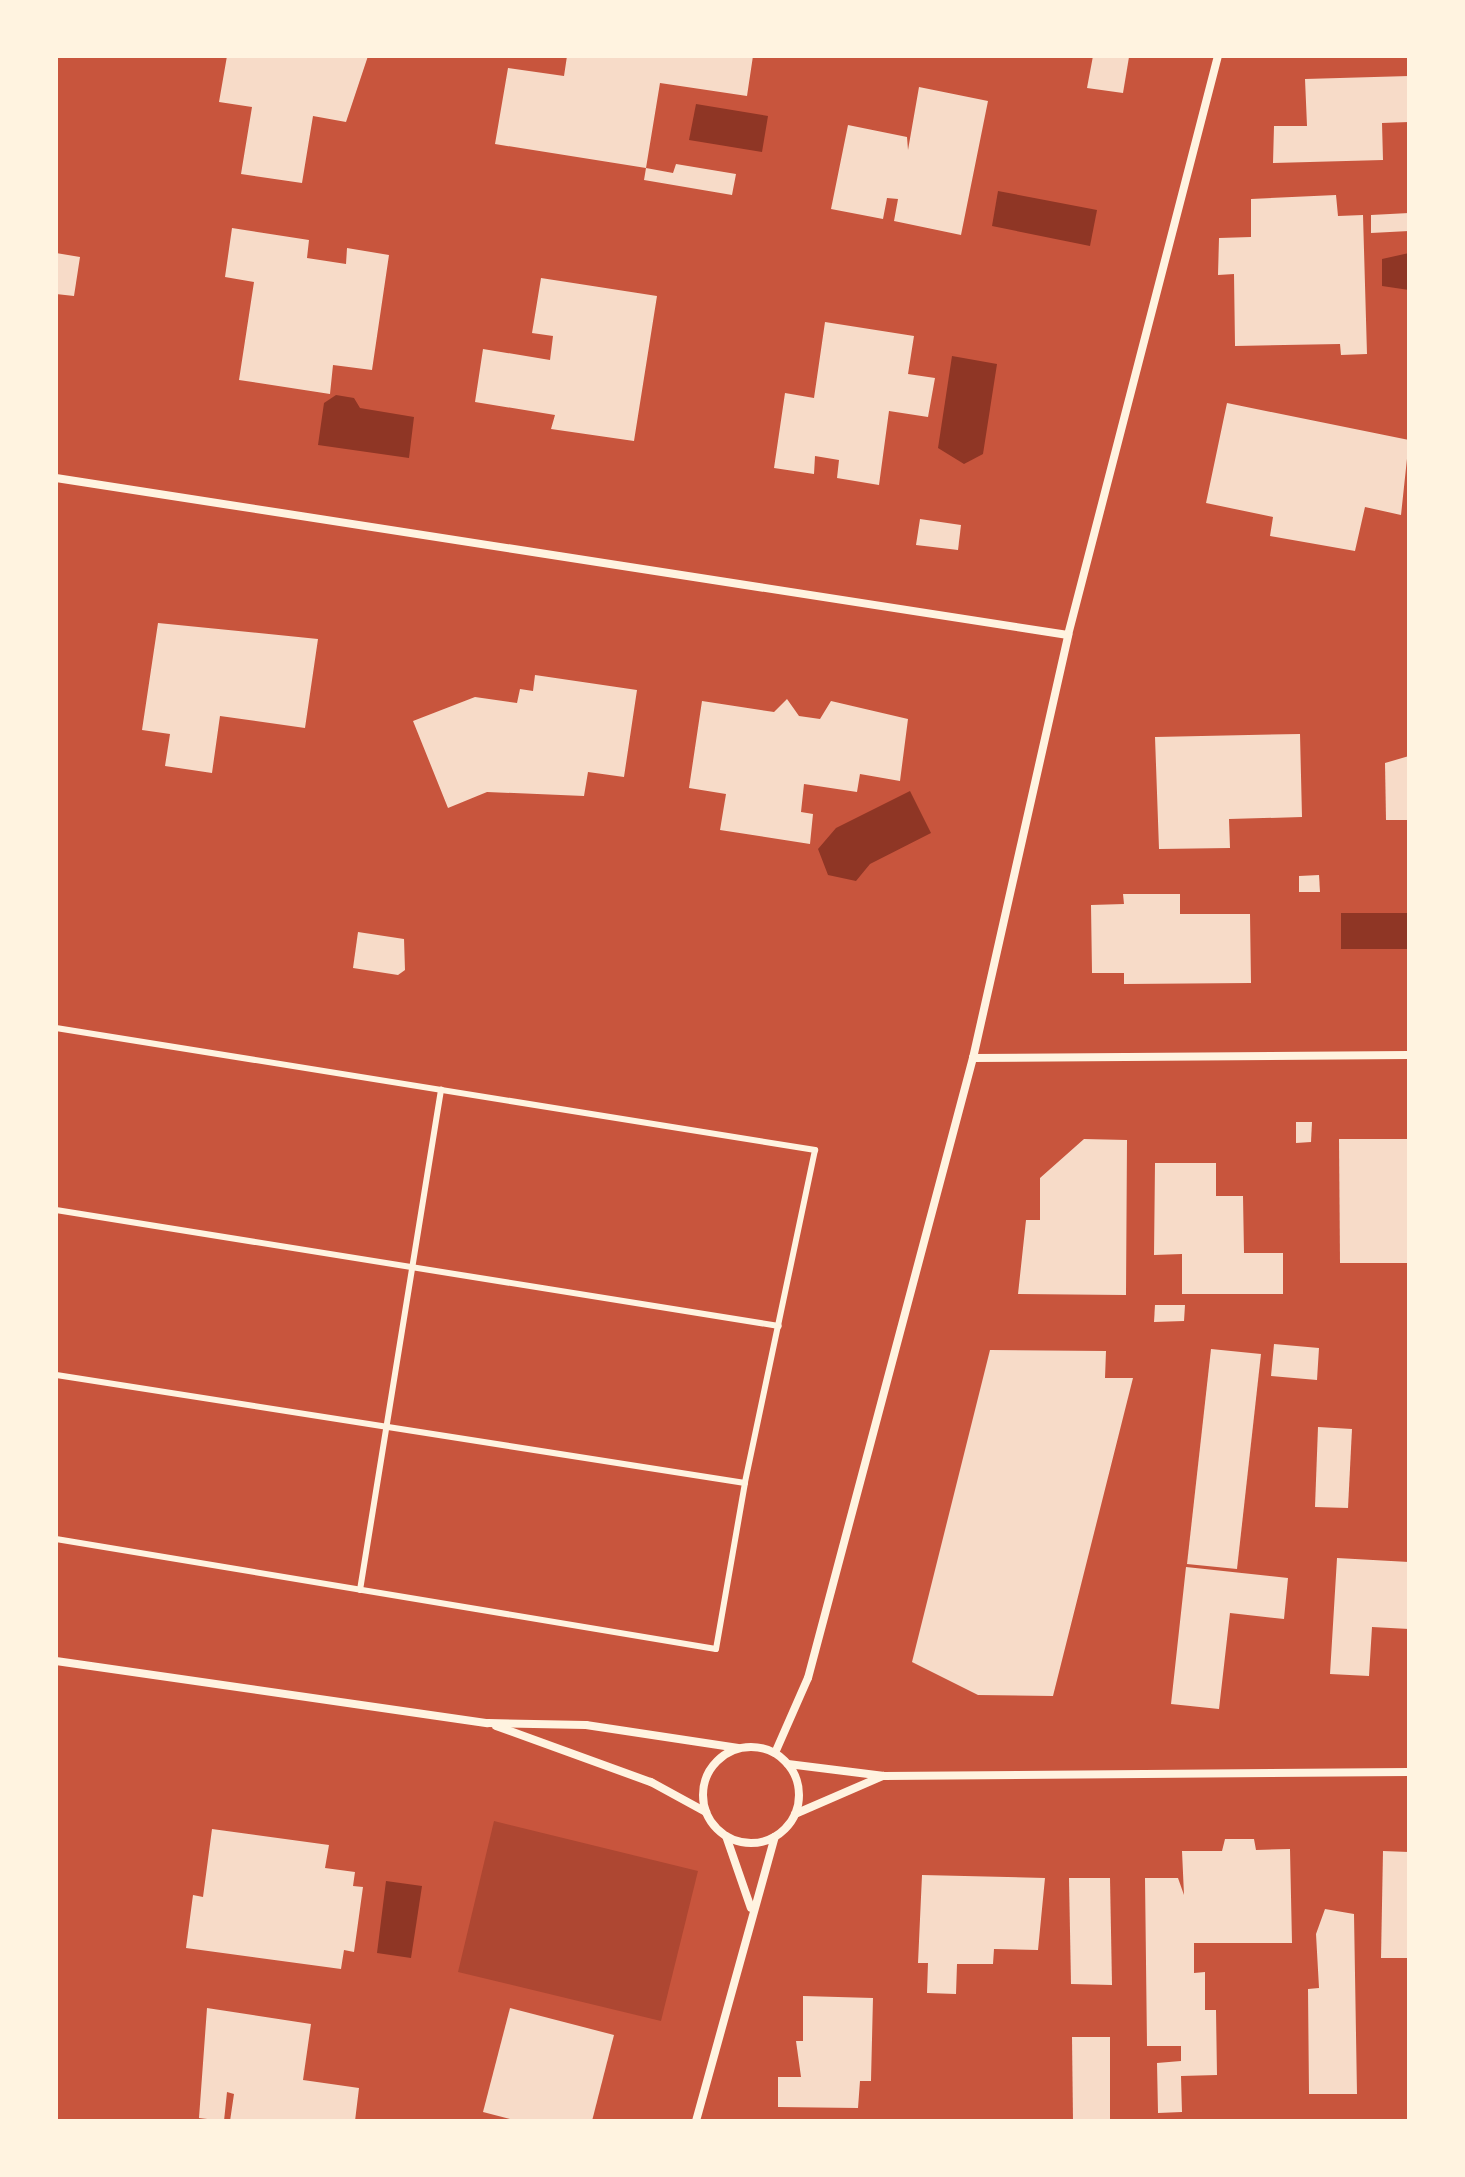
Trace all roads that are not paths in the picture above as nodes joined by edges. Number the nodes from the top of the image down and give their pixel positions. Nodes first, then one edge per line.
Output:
1 (1218, 56) edge
2 (56, 478) edge
3 (1068, 635) junction
4 (56, 1028) edge
5 (1409, 1055) edge
6 (973, 1058) junction
7 (441, 1090) junction
8 (56, 1210) edge
9 (412, 1267) junction
10 (779, 1326) junction
11 (56, 1375) edge
12 (386, 1427) junction
13 (745, 1483) junction
14 (56, 1539) edge
15 (360, 1590) junction
16 (56, 1661) edge
17 (488, 1723) junction
18 (738, 1748) junction
19 (775, 1753) junction
20 (788, 1764) junction
21 (1409, 1772) edge
22 (884, 1776) junction
23 (706, 1812) junction
24 (795, 1814) junction
25 (726, 1836) junction
26 (775, 1837) junction
27 (751, 1909) junction
28 (696, 2121) edge

1 - 3 street
2 - 3 street
3 - 6 street
4 - 7 lane
5 - 6 street
6 - 19 street
7 - 9 lane
7 - 10 lane
8 - 9 lane
9 - 10 lane
9 - 12 lane
10 - 13 lane
11 - 12 lane
12 - 13 lane
12 - 15 lane
13 - 15 lane
14 - 15 lane
16 - 17 street
17 - 18 street
17 - 23 street
18 - 19 street
18 - 23 street
19 - 20 street
20 - 22 street
20 - 24 street
21 - 22 street
22 - 24 street
23 - 25 street
24 - 26 street
25 - 26 street
25 - 27 street
26 - 27 street
27 - 28 street

